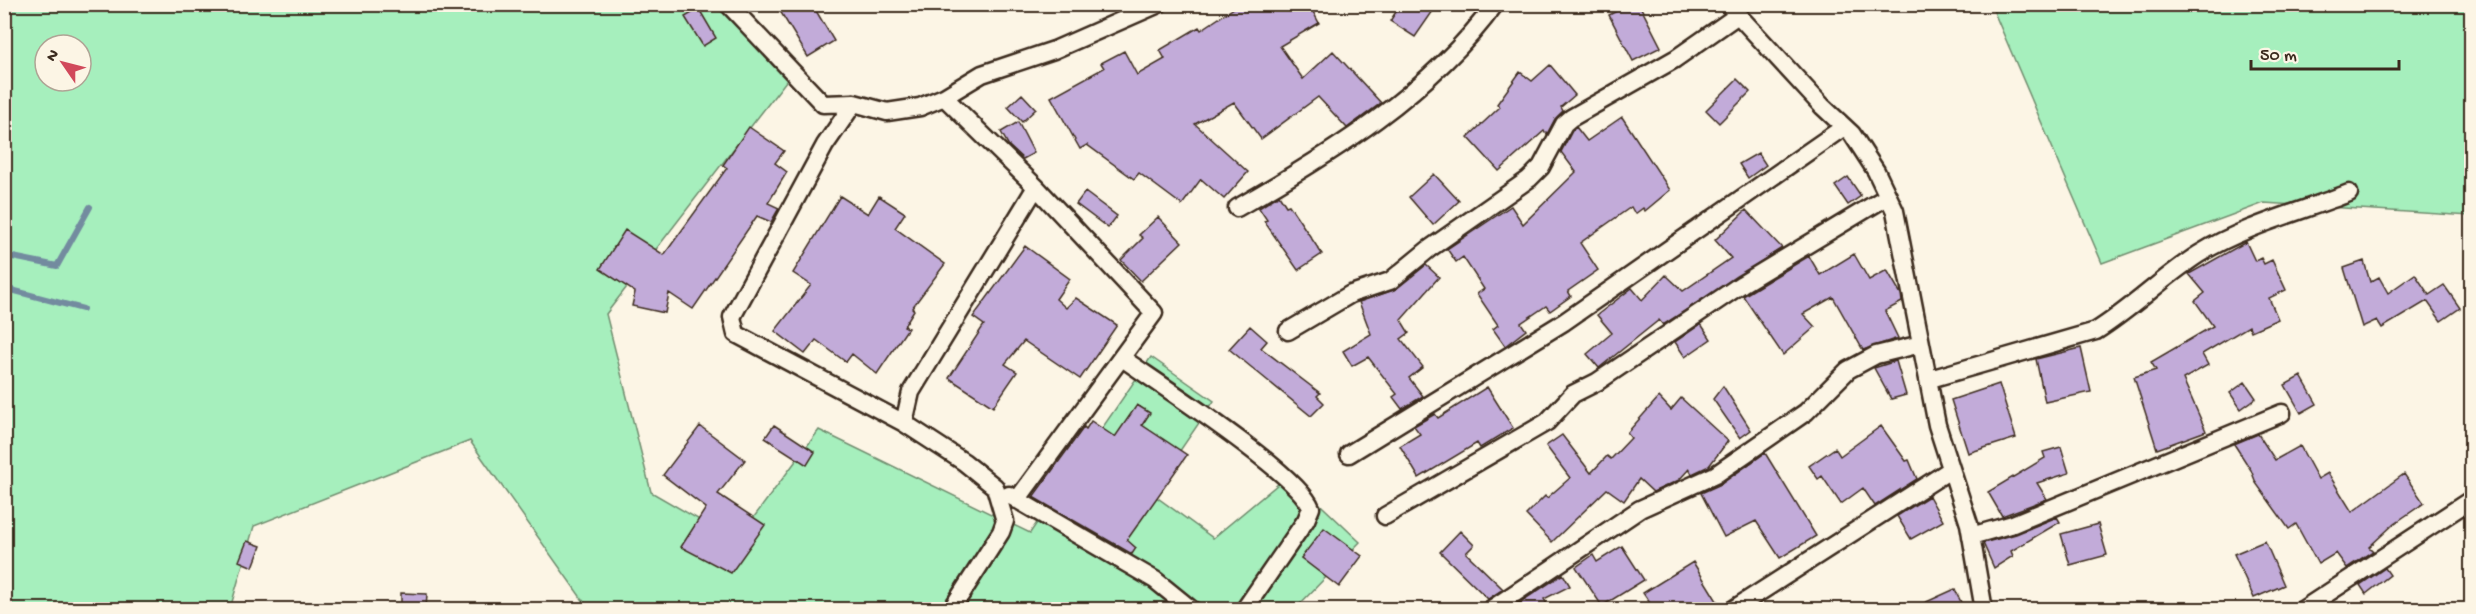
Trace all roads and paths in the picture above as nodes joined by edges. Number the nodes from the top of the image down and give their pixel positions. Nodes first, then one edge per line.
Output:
1 (1159, 4) edge
2 (1495, 4) edge
3 (730, 5) edge
4 (1733, 10) edge
5 (944, 97) junction
6 (854, 103) junction
7 (1844, 127) junction
8 (1036, 187) junction
9 (2349, 193) dead end
10 (1888, 196) junction
11 (1237, 208) dead end
12 (1288, 331) dead end
13 (1920, 344) junction
14 (1122, 358) junction
15 (1930, 378) junction
16 (2282, 413) dead end
17 (904, 423) junction
18 (1349, 454) dead end
19 (1950, 470) junction
20 (995, 487) junction
21 (2472, 499) edge
22 (1017, 500) junction
23 (1385, 516) dead end
24 (1971, 536) junction
25 (951, 609) edge
26 (1192, 609) edge
27 (1244, 609) edge
28 (1490, 609) edge
29 (1732, 609) edge
30 (1984, 609) edge
31 (2302, 609) edge

1 - 5 street
2 - 11 street
3 - 6 street
4 - 7 street
4 - 12 street
5 - 6 street
5 - 8 street
6 - 17 street
7 - 10 street
7 - 18 street
8 - 14 street
8 - 17 street
9 - 15 street
10 - 13 street
10 - 23 street
13 - 15 street
13 - 28 street
14 - 22 street
14 - 27 street
15 - 19 street
16 - 24 street
17 - 20 street
19 - 24 street
19 - 29 street
20 - 22 street
20 - 25 street
21 - 31 street
22 - 26 street
24 - 30 street

